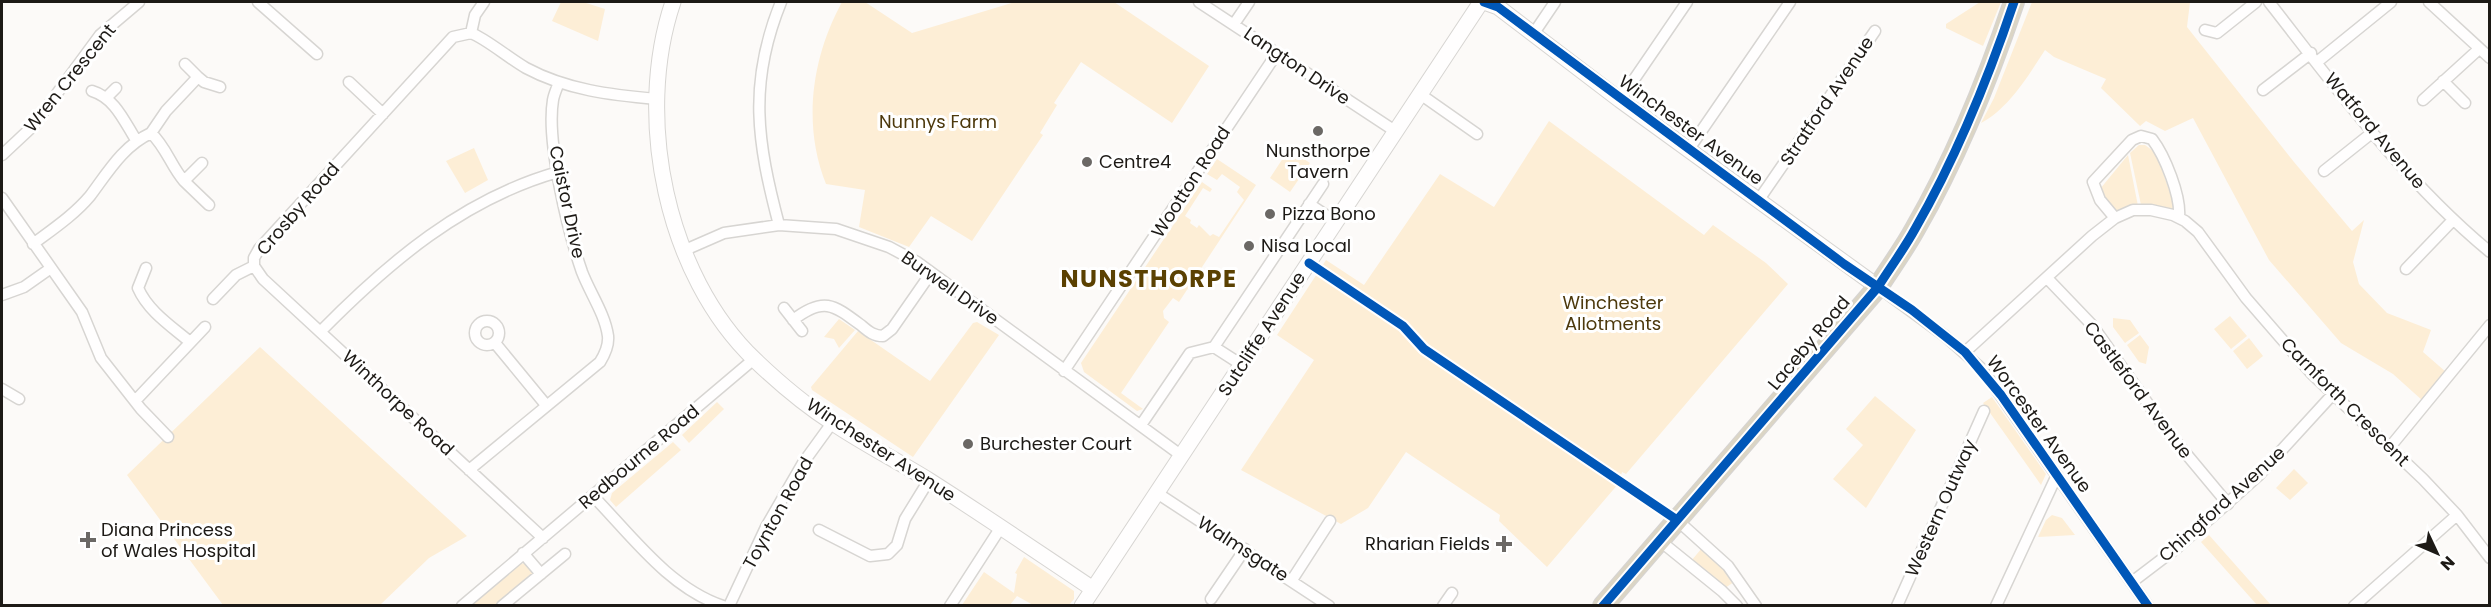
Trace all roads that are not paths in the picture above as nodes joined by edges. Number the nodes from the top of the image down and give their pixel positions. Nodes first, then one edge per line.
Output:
1 (140, 2) edge
2 (258, 2) edge
3 (484, 2) edge
4 (674, 2) edge
5 (781, 2) edge
6 (1199, 2) edge
7 (1249, 2) edge
8 (1483, 2) edge
9 (1555, 2) edge
10 (1688, 2) edge
11 (1790, 2) edge
12 (2014, 2) edge
13 (2256, 2) edge
14 (2269, 2) edge
15 (2391, 2) edge
16 (2429, 2) edge
17 (1234, 24) junction
18 (2205, 30) dead end
19 (1875, 31) dead end
20 (471, 33) junction
21 (1534, 33) junction
22 (2479, 49) junction
23 (1277, 53) junction
24 (317, 54) dead end
25 (2314, 57) junction
26 (2490, 58) edge
27 (185, 64) dead end
28 (198, 77) junction
29 (2443, 81) junction
30 (349, 82) dead end
31 (559, 82) junction
32 (220, 87) dead end
33 (116, 88) dead end
34 (2263, 90) dead end
35 (92, 91) dead end
36 (1420, 94) junction
37 (107, 97) junction
38 (657, 99) junction
39 (2423, 99) dead end
40 (1620, 100) junction
41 (2465, 103) dead end
42 (383, 114) junction
43 (1395, 132) junction
44 (2373, 132) junction
45 (151, 134) junction
46 (1478, 134) dead end
47 (136, 140) junction
48 (1689, 149) junction
49 (2, 155) edge
50 (202, 163) dead end
51 (2324, 171) dead end
52 (558, 172) junction
53 (184, 181) junction
54 (1323, 184) dead end
55 (2, 198) edge
56 (1758, 201) junction
57 (1309, 204) junction
58 (209, 205) dead end
59 (2179, 217) junction
60 (2115, 218) junction
61 (2452, 221) junction
62 (1336, 222) junction
63 (779, 225) junction
64 (33, 244) junction
65 (685, 250) junction
66 (2490, 252) edge
67 (254, 266) junction
68 (51, 268) junction
69 (146, 268) dead end
70 (2406, 269) dead end
71 (931, 273) junction
72 (2047, 278) junction
73 (1878, 287) junction
74 (2, 296) edge
75 (213, 299) dead end
76 (784, 308) dead end
77 (793, 320) junction
78 (2490, 325) edge
79 (205, 327) dead end
80 (321, 331) junction
81 (802, 331) dead end
82 (190, 342) junction
83 (495, 343) dead end
84 (1214, 347) junction
85 (1965, 352) junction
86 (754, 359) junction
87 (1242, 365) junction
88 (1064, 371) junction
89 (2, 389) edge
90 (2333, 394) junction
91 (19, 399) dead end
92 (135, 401) junction
93 (546, 405) junction
94 (1984, 411) dead end
95 (832, 423) junction
96 (1141, 425) junction
97 (168, 437) dead end
98 (2390, 447) junction
99 (1182, 456) junction
100 (469, 470) junction
101 (2057, 475) junction
102 (929, 480) junction
103 (1157, 493) junction
104 (593, 496) junction
105 (2228, 504) junction
106 (2457, 515) junction
107 (1677, 520) junction
108 (1330, 521) dead end
109 (1001, 527) junction
110 (819, 530) dead end
111 (543, 538) junction
112 (1659, 540) junction
113 (1245, 549) junction
114 (523, 554) junction
115 (565, 554) dead end
116 (2490, 558) edge
117 (541, 574) junction
118 (1292, 580) junction
119 (2132, 582) junction
120 (1742, 585) junction
121 (1093, 590) junction
122 (1452, 592) dead end
123 (1729, 596) junction
124 (1211, 599) dead end
125 (705, 602) edge
126 (1329, 605) edge
127 (462, 606) edge
128 (502, 606) edge
129 (723, 606) edge
130 (729, 606) edge
131 (950, 606) edge
132 (1082, 606) edge
133 (1443, 606) edge
134 (1603, 606) edge
135 (1737, 606) edge
136 (1756, 606) edge
137 (1897, 606) edge
138 (1996, 606) edge
139 (2148, 606) edge
140 (2354, 606) edge

1 - 49 street, Wren Crescent
2 - 24 street
3 - 20 street
4 - 38 street, Winchester Avenue
5 - 63 street
6 - 17 street, Langton Drive
7 - 17 street
8 - 21 street, Winchester Avenue
8 - 36 street, Sutcliffe Avenue
9 - 21 street
10 - 40 street
11 - 48 street
12 - 73 highway, Laceby Road
13 - 18 street
14 - 25 street, Watford Avenue
15 - 25 street
16 - 22 street
17 - 23 street, Langton Drive
19 - 56 street, Stratford Avenue
20 - 31 street
20 - 42 street, Crosby Road
21 - 40 street, Winchester Avenue
22 - 26 street
22 - 29 street
23 - 43 street, Langton Drive
23 - 88 street, Wootton Road
25 - 34 street
25 - 44 street, Watford Avenue
27 - 28 street
28 - 32 street
28 - 45 street
29 - 39 street
29 - 41 street
30 - 42 street
31 - 38 street
31 - 52 street, Caistor Drive
33 - 37 street
35 - 37 street
36 - 43 street, Sutcliffe Avenue
36 - 46 street
37 - 47 street
38 - 65 street, Winchester Avenue
40 - 48 street, Winchester Avenue
42 - 67 street, Crosby Road
43 - 62 street, Sutcliffe Avenue
44 - 51 street
44 - 61 street, Watford Avenue
45 - 47 street
45 - 53 street
47 - 64 street
48 - 56 street, Winchester Avenue
50 - 53 street
52 - 80 street
52 - 93 street, Caistor Drive
53 - 58 street
54 - 57 street
55 - 64 street
56 - 73 street, Winchester Avenue
57 - 62 street
57 - 84 street
59 - 60 street, Carnforth Crescent
59 - 60 street
59 - 90 street, Carnforth Crescent
60 - 72 street, Carnforth Crescent
61 - 66 street, Watford Avenue
61 - 70 street
62 - 87 street, Sutcliffe Avenue
63 - 65 street, Burwell Drive
63 - 71 street, Burwell Drive
64 - 68 street
65 - 86 street, Winchester Avenue
67 - 75 street, Crosby Road
67 - 80 street, Winthorpe Road
68 - 74 street
68 - 92 street
69 - 82 street
71 - 77 street
71 - 88 street, Burwell Drive
72 - 85 street, Carnforth Crescent
72 - 105 street, Castleford Avenue
73 - 85 street, Worcester Avenue
73 - 107 highway, Laceby Road
76 - 77 street
77 - 81 street
78 - 98 street
79 - 82 street
80 - 100 street, Winthorpe Road
82 - 92 street
83 - 93 street
84 - 87 street
84 - 96 street
85 - 101 street, Worcester Avenue
86 - 95 street, Winchester Avenue
86 - 104 street, Redbourne Road
87 - 99 street, Sutcliffe Avenue
88 - 96 street, Burwell Drive
89 - 91 street
90 - 98 street, Carnforth Crescent
90 - 105 street, Chingford Avenue
92 - 97 street
93 - 100 street, Caistor Drive
94 - 137 street, Western Outway
95 - 102 street, Winchester Avenue
95 - 130 street, Toynton Road
96 - 99 street, Burwell Drive
98 - 106 street, Carnforth Crescent
99 - 103 street, Sutcliffe Avenue
100 - 111 street, Winthorpe Road
101 - 119 street, Worcester Avenue
101 - 138 street
102 - 109 street, Winchester Avenue
102 - 110 street
103 - 113 street, Walmsgate
103 - 121 street, Sutcliffe Avenue
104 - 111 street, Redbourne Road
104 - 125 street
105 - 119 street, Chingford Avenue
106 - 116 street, Carnforth Crescent
106 - 140 street
107 - 112 highway, Laceby Road
107 - 120 street
108 - 118 street
109 - 121 street, Winchester Avenue
109 - 131 street
111 - 114 street, Redbourne Road
112 - 123 street
112 - 134 highway, Laceby Road
113 - 118 street, Walmsgate
113 - 124 street
114 - 117 street
114 - 127 street, Redbourne Road
115 - 117 street
117 - 128 street
118 - 126 street, Walmsgate
119 - 139 street, Worcester Avenue
120 - 123 street
120 - 136 street
121 - 132 street, Sutcliffe Avenue
122 - 133 street
123 - 135 street
125 - 129 street

